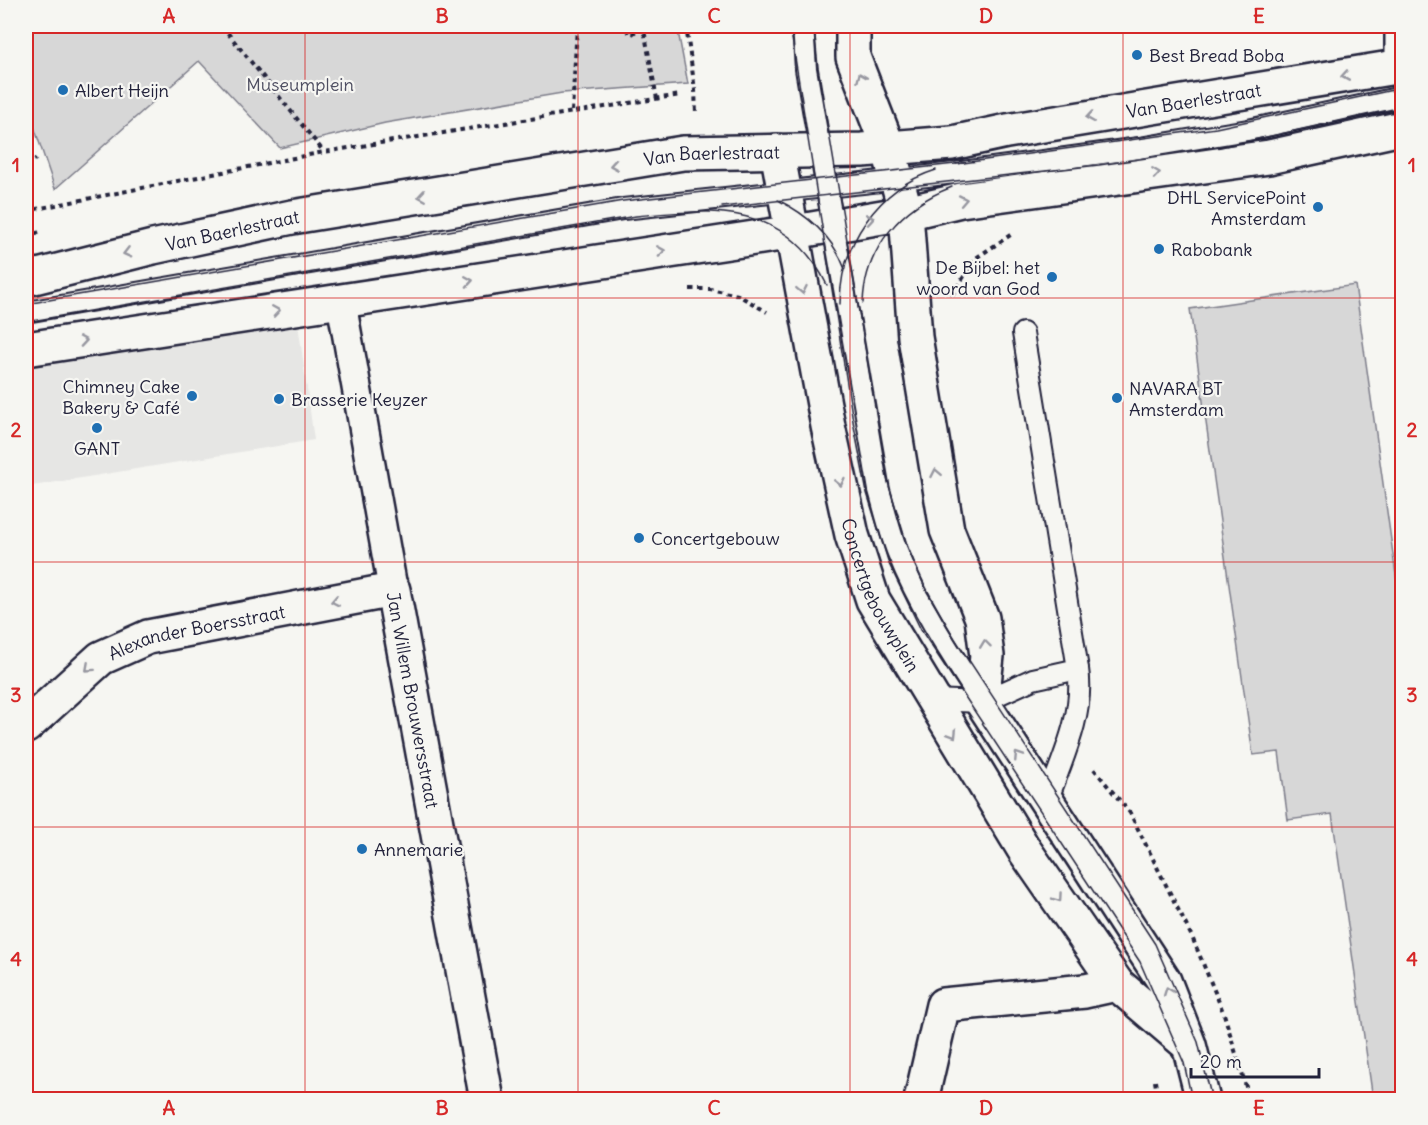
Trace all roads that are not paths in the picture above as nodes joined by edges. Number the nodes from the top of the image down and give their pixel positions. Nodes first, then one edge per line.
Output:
1 (803, 26) edge
2 (853, 26) edge
3 (1402, 26) edge
4 (1402, 66) edge
5 (1402, 97) edge
6 (1402, 128) edge
7 (888, 147) junction
8 (821, 150) junction
9 (777, 151) junction
10 (897, 179) junction
11 (828, 187) junction
12 (786, 192) junction
13 (906, 213) junction
14 (834, 225) junction
15 (794, 232) junction
16 (26, 279) edge
17 (341, 301) junction
18 (26, 312) edge
19 (1023, 333) dead end
20 (26, 350) edge
21 (393, 590) junction
22 (1078, 669) junction
23 (932, 699) junction
24 (982, 702) junction
25 (26, 726) edge
26 (1047, 801) junction
27 (1118, 984) junction
28 (1189, 1045) junction
29 (488, 1100) edge
30 (921, 1100) edge
31 (1203, 1100) edge

1 - 8 lane, Concertgebouwplein
7 -> 2 street
3 - 4 street
4 -> 7 street, Van Baerlestraat
5 - 10 lane, Van Baerlestraat
13 -> 6 street
7 - 8 street, Van Baerlestraat
7 - 10 street
8 - 9 street, Van Baerlestraat
8 - 11 lane, Concertgebouwplein
9 - 12 street, Concertgebouwplein
9 -> 16 street, Van Baerlestraat
10 - 11 lane, Van Baerlestraat
10 - 13 street
11 - 12 lane, Van Baerlestraat
11 - 14 lane, Concertgebouwplein
12 - 15 street, Concertgebouwplein
12 - 18 lane, Van Baerlestraat
14 -> 13 street
24 -> 13 street
14 - 15 street
14 - 24 lane, Concertgebouwplein
17 -> 15 street
15 -> 23 street, Concertgebouwplein
20 -> 17 street
17 - 21 street, Jan Willem Brouwersstraat
19 - 22 lane
21 -> 25 street, Alexander Boersstraat
21 - 29 street, Jan Willem Brouwersstraat
22 - 24 lane
22 - 26 lane
23 - 24 lane
23 -> 27 street, Concertgebouwplein
26 -> 24 street, Concertgebouwplein
28 -> 26 street, Concertgebouwplein
27 - 28 street, Concertgebouwplein
27 - 30 street
28 - 31 street

